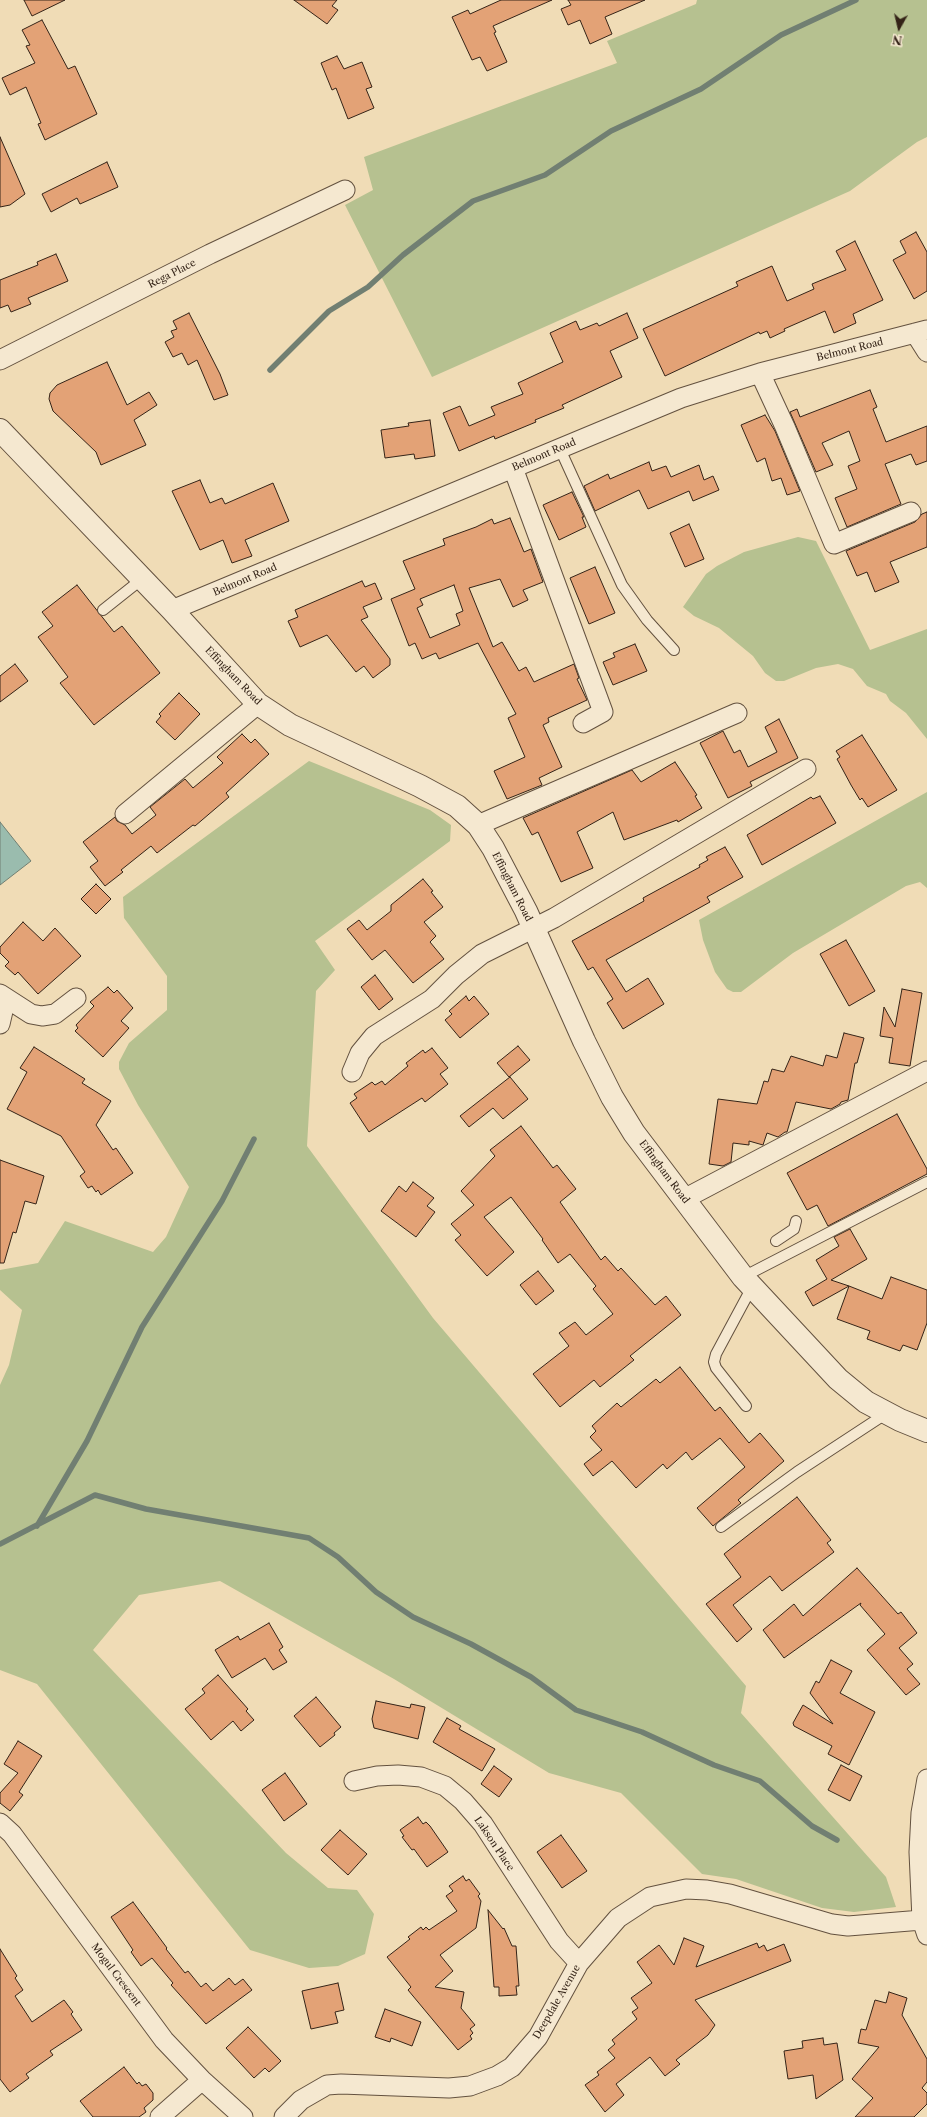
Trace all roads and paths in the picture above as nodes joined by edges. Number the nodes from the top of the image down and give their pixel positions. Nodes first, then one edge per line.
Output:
1 (345, 190) dead end
2 (921, 332) edge
3 (927, 352) edge
4 (0, 360) edge
5 (760, 373) junction
6 (0, 430) edge
7 (560, 449) junction
8 (513, 468) junction
9 (911, 512) dead end
10 (142, 579) junction
11 (103, 610) dead end
12 (172, 610) junction
13 (674, 650) dead end
14 (258, 704) junction
15 (737, 713) dead end
16 (583, 723) dead end
17 (806, 768) dead end
18 (125, 814) dead end
19 (478, 825) junction
20 (533, 929) junction
21 (3, 996) edge
22 (76, 998) dead end
23 (0, 1024) edge
24 (927, 1071) edge
25 (352, 1072) dead end
26 (927, 1182) edge
27 (684, 1199) junction
28 (796, 1222) dead end
29 (776, 1241) dead end
30 (747, 1282) junction
31 (746, 1406) dead end
32 (886, 1413) junction
33 (927, 1431) edge
34 (721, 1527) dead end
35 (927, 1779) edge
36 (354, 1781) dead end
37 (0, 1823) edge
38 (925, 1927) edge
39 (579, 1963) junction
40 (202, 2080) junction
41 (160, 2117) edge
42 (243, 2117) edge
43 (284, 2117) edge

1 - 4 street, Rega Place
2 - 3 street
2 - 5 street, Belmont Road
5 - 7 street, Belmont Road
5 - 9 street
6 - 10 street, Effingham Road
7 - 8 street, Belmont Road
7 - 13 lane
8 - 12 street, Belmont Road
8 - 16 street
10 - 11 lane
10 - 12 street, Effingham Road
12 - 14 street, Effingham Road
14 - 18 street
14 - 19 street, Effingham Road
15 - 19 street
17 - 20 street
19 - 20 street, Effingham Road
20 - 25 street
20 - 27 street, Effingham Road
21 - 22 street
21 - 23 street
24 - 27 street
26 - 30 lane
27 - 30 street, Effingham Road
28 - 29 lane
30 - 31 lane
30 - 32 street, Effingham Road
32 - 33 street, Effingham Road
32 - 34 lane
35 - 38 street, Deepdale Avenue
36 - 39 street, Lakson Place
37 - 40 street, Mogul Crescent
38 - 39 street, Deepdale Avenue
39 - 43 street, Deepdale Avenue
40 - 41 street
40 - 42 street, Mogul Crescent

